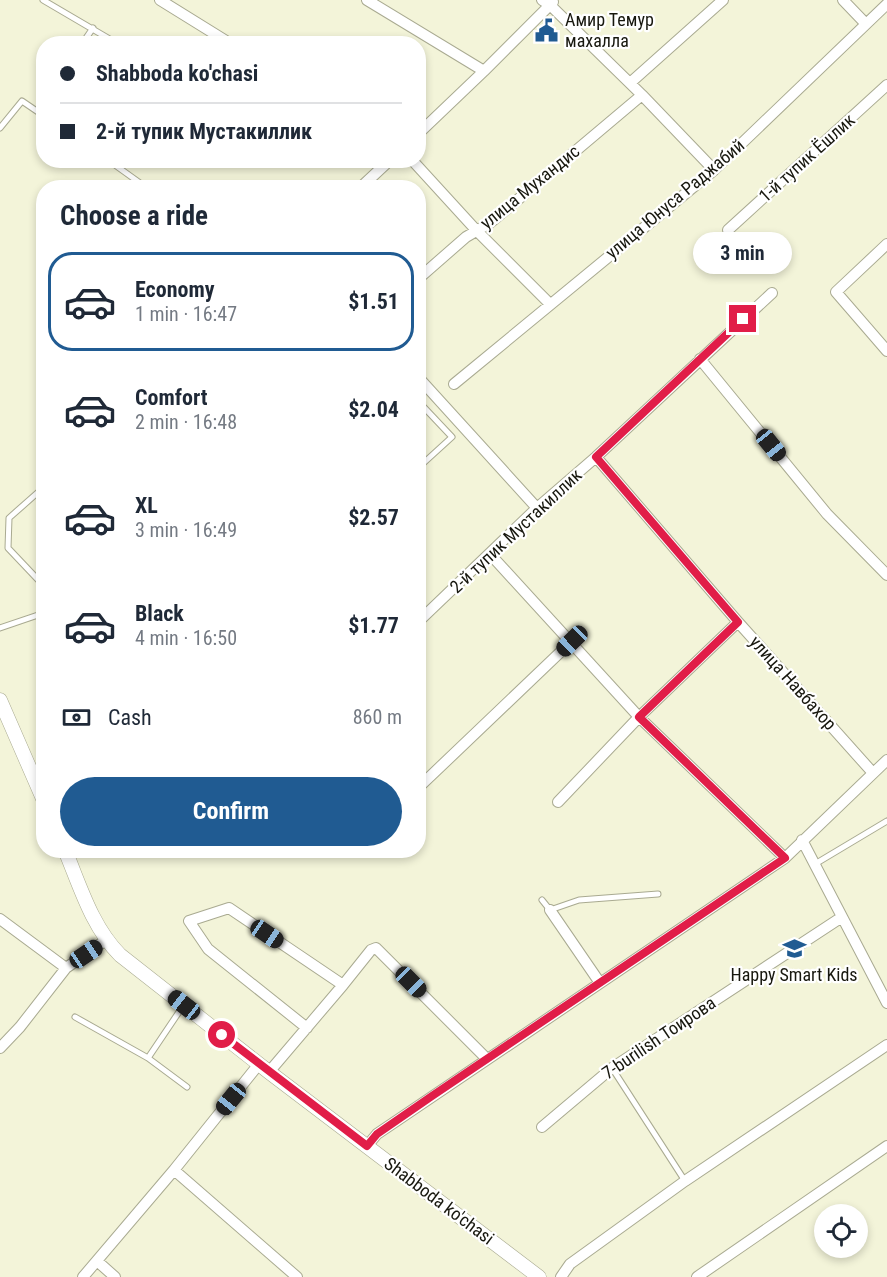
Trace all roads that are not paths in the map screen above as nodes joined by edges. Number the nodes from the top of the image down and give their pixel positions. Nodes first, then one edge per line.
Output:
1 (43, 0) edge
2 (160, 0) edge
3 (367, 0) edge
4 (723, 0) edge
5 (843, 0) edge
6 (549, 2) edge
7 (887, 4) edge
8 (866, 24) junction
9 (93, 28) junction
10 (88, 36) edge
11 (106, 36) edge
12 (218, 36) edge
13 (484, 71) junction
14 (630, 83) junction
15 (887, 85) edge
16 (642, 95) junction
17 (36, 110) edge
18 (426, 126) edge
19 (0, 128) edge
20 (119, 168) edge
21 (381, 168) edge
22 (419, 168) edge
23 (714, 170) junction
24 (136, 180) edge
25 (369, 180) edge
26 (476, 230) junction
27 (728, 230) dead end
28 (887, 244) edge
29 (426, 272) edge
30 (772, 293) dead end
31 (550, 304) junction
32 (887, 351) edge
33 (700, 359) junction
34 (454, 384) dead end
35 (426, 386) edge
36 (426, 409) edge
37 (596, 457) junction
38 (426, 461) edge
39 (36, 494) edge
40 (537, 508) junction
41 (490, 554) junction
42 (887, 575) edge
43 (36, 578) edge
44 (426, 614) edge
45 (36, 616) edge
46 (738, 622) junction
47 (0, 628) edge
48 (572, 641) junction
49 (0, 700) edge
50 (639, 717) junction
51 (887, 760) edge
52 (873, 773) junction
53 (426, 780) edge
54 (36, 783) edge
55 (558, 802) dead end
56 (887, 821) edge
57 (802, 840) junction
58 (68, 858) edge
59 (785, 858) junction
60 (815, 864) junction
61 (658, 894) dead end
62 (542, 900) dead end
63 (550, 910) junction
64 (842, 917) junction
65 (0, 920) edge
66 (106, 940) junction
67 (66, 968) junction
68 (600, 983) junction
69 (343, 985) junction
70 (887, 1003) edge
71 (184, 1005) junction
72 (75, 1017) dead end
73 (307, 1028) junction
74 (887, 1046) edge
75 (0, 1048) edge
76 (148, 1058) junction
77 (486, 1058) junction
78 (264, 1068) junction
79 (612, 1068) junction
80 (187, 1087) dead end
81 (542, 1127) dead end
82 (367, 1146) junction
83 (887, 1146) edge
84 (174, 1170) junction
85 (685, 1181) junction
86 (98, 1261) junction
87 (83, 1277) edge
88 (115, 1277) edge
89 (297, 1277) edge
90 (539, 1277) edge
91 (561, 1277) edge
92 (698, 1277) edge

1 - 9 lane
2 - 12 street
3 - 13 street
4 - 14 street
5 - 8 street
6 - 13 street
6 - 14 street
7 - 8 street, улица Юнуса Раджабий
8 - 23 street, улица Юнуса Раджабий
9 - 10 lane
9 - 11 lane
13 - 18 street
14 - 16 street
15 - 27 street, 1-й тупик Ёшлик
16 - 23 street
16 - 26 street, улица Мухандис
17 - 19 lane
20 - 24 lane
21 - 25 street
22 - 26 street
23 - 31 street, улица Юнуса Раджабий
26 - 29 street, улица Мухандис
26 - 31 street
28 - 32 street
30 - 33 street, 2-й тупик Мустакиллик
31 - 34 street, улица Юнуса Раджабий
33 - 37 street, 2-й тупик Мустакиллик
33 - 42 street
35 - 40 street
36 - 38 lane
37 - 40 street, 2-й тупик Мустакиллик
37 - 46 street, улица Навбахор
39 - 43 lane
40 - 41 street, 2-й тупик Мустакиллик
41 - 44 street, 2-й тупик Мустакиллик
41 - 48 street
45 - 47 lane
46 - 50 street
46 - 52 street, улица Навбахор
48 - 50 street
48 - 53 street
49 - 54 street
50 - 55 street
50 - 59 street
51 - 52 street
52 - 57 street
56 - 60 lane
57 - 59 street
57 - 60 street
58 - 66 street, Shabboda ko'chasi
59 - 68 street
60 - 64 street
61 - 63 lane
62 - 63 lane
63 - 68 street
64 - 70 street
64 - 79 street, 7-burilish Тоирова
65 - 67 street
66 - 67 street
66 - 71 street, Shabboda ko'chasi
67 - 75 street
68 - 77 street
69 - 73 street
69 - 73 street
69 - 77 street
71 - 76 lane
71 - 78 street, Shabboda ko'chasi
72 - 76 lane
73 - 78 street
74 - 85 street
76 - 80 lane
77 - 82 street
78 - 82 street, Shabboda ko'chasi
78 - 84 street
79 - 81 street, 7-burilish Тоирова
79 - 85 lane
82 - 90 street, Shabboda ko'chasi
83 - 92 street
84 - 86 street
84 - 89 street
85 - 91 street
86 - 87 street
86 - 88 street

